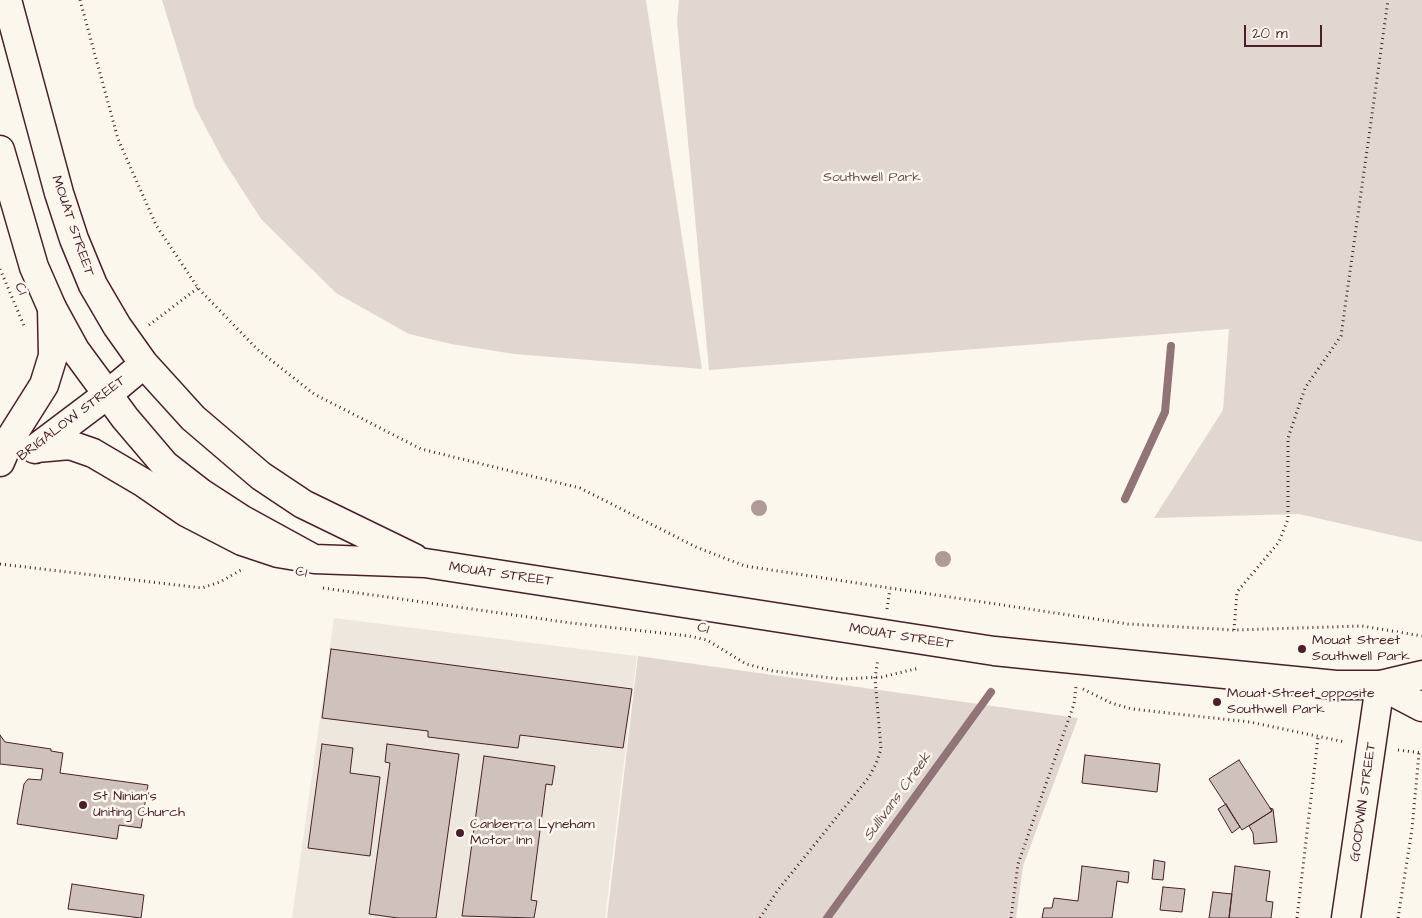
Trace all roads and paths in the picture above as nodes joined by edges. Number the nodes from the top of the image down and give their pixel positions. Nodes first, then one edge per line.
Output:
1 (7, 0) edge
2 (80, 0) edge
3 (1388, 0) edge
4 (0, 150) edge
5 (0, 269) edge
6 (52, 308) junction
7 (27, 334) dead end
8 (144, 364) junction
9 (108, 394) junction
10 (36, 448) junction
11 (0, 462) edge
12 (0, 474) edge
13 (314, 559) junction
14 (425, 563) junction
15 (0, 564) edge
16 (244, 568) dead end
17 (318, 587) dead end
18 (1234, 630) junction
19 (1422, 636) edge
20 (1422, 675) edge
21 (1068, 680) dead end
22 (1076, 685) junction
23 (1380, 685) junction
24 (1422, 706) edge
25 (1421, 753) edge
26 (760, 918) edge
27 (1011, 918) edge
28 (1296, 918) edge
29 (1346, 918) edge
30 (1398, 918) edge

1 - 8 main road, MOUAT STREET
2 - 18 path
3 - 18 path
4 - 6 main road, MOUAT STREET
5 - 7 path, C1
6 - 9 main road, MOUAT STREET
6 - 11 main road
8 - 9 main road, BRIGALOW STREET
8 - 14 main road, MOUAT STREET
9 - 10 main road, BRIGALOW STREET
9 - 13 main road, MOUAT STREET
10 - 12 main road, BRIGALOW STREET
10 - 13 main road
13 - 14 main road, MOUAT STREET
14 - 23 main road, MOUAT STREET
15 - 16 path
17 - 26 path, C1
18 - 19 path
20 - 23 main road, MOUAT STREET
21 - 22 path
22 - 27 path
22 - 28 path
23 - 24 main road, MOUAT STREET
23 - 29 main road, GOODWIN STREET
25 - 30 path

